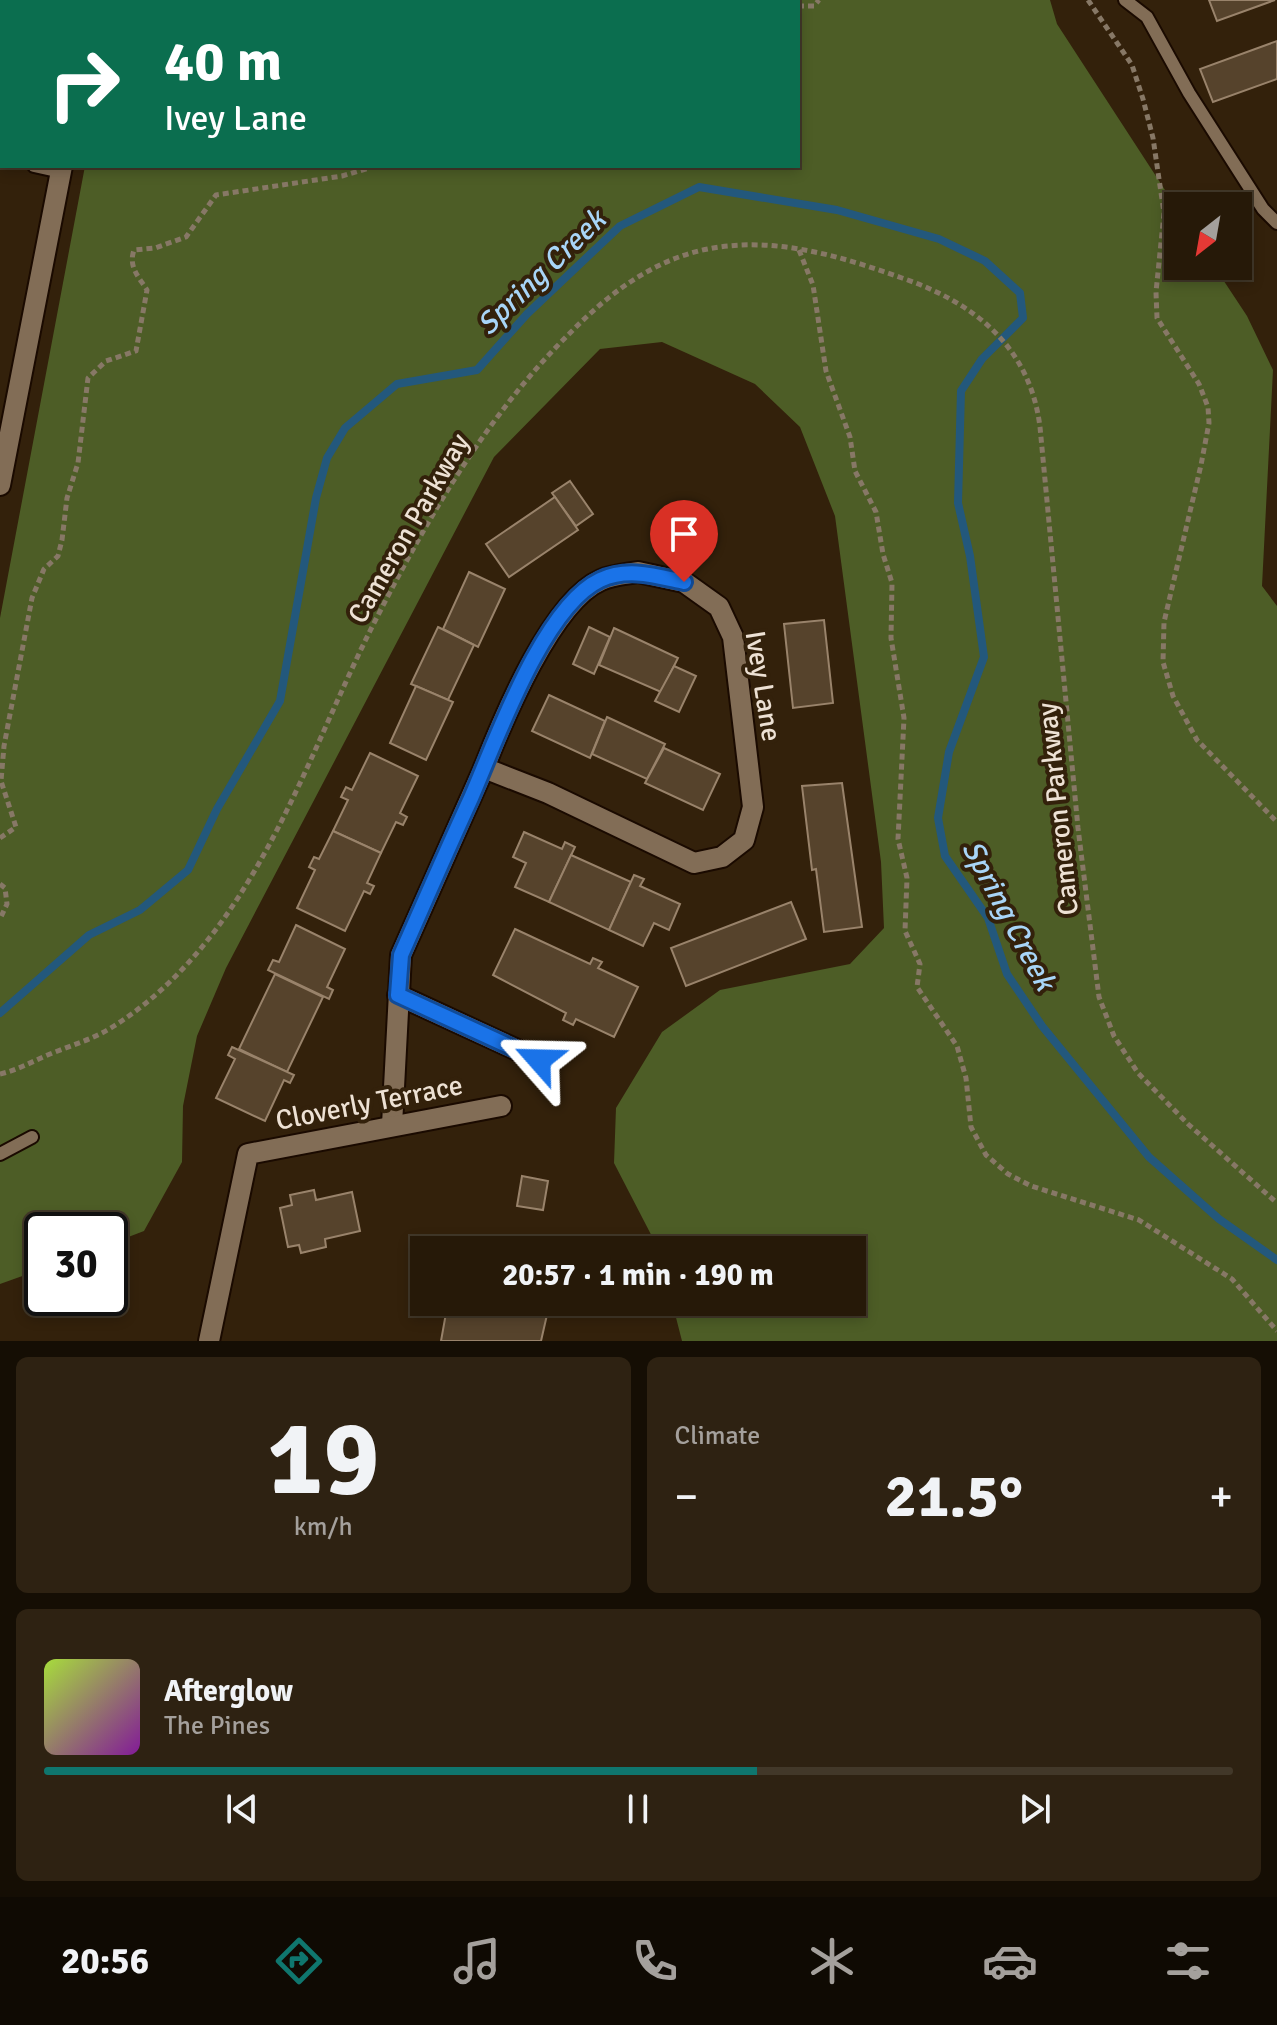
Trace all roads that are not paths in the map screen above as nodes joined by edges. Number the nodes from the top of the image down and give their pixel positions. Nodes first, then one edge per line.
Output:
1 (1125, 0) edge
2 (62, 169) edge
3 (1277, 223) edge
4 (7, 406) edge
5 (3, 455) edge
6 (0, 485) edge
7 (484, 768) junction
8 (398, 995) junction
9 (539, 1060) dead end
10 (501, 1106) dead end
11 (392, 1125) junction
12 (32, 1137) dead end
13 (0, 1154) edge
14 (209, 1341) edge

1 - 3 lane
2 - 4 street
4 - 5 street
5 - 6 street
7 - 7 street, Ivey Lane
7 - 8 street, Ivey Lane
8 - 9 street
8 - 11 street, Ivey Lane
10 - 11 street, Cloverly Terrace
11 - 14 street, Cloverly Terrace
12 - 13 lane

